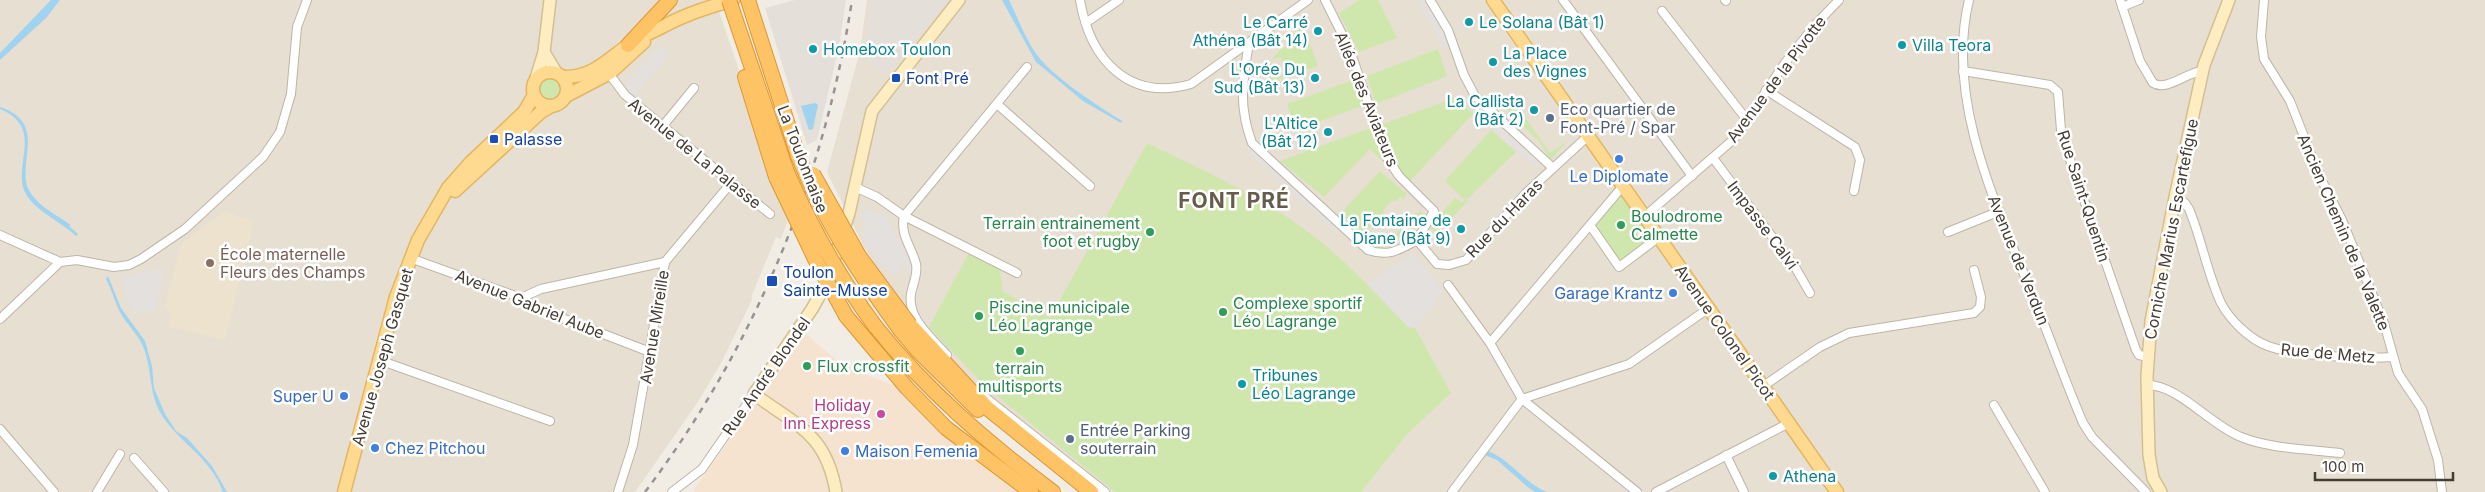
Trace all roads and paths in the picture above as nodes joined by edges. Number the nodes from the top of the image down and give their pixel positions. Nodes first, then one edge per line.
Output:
1 (307, 0) edge
2 (550, 0) edge
3 (670, 0) edge
4 (731, 0) edge
5 (959, 0) edge
6 (1080, 0) edge
7 (1119, 0) edge
8 (1308, 0) edge
9 (1325, 0) edge
10 (1430, 0) edge
11 (1493, 0) edge
12 (1563, 0) edge
13 (1839, 0) edge
14 (1969, 0) edge
15 (2139, 0) edge
16 (2229, 0) edge
17 (2264, 0) edge
18 (2121, 4) edge
19 (750, 5) edge
20 (1662, 11) dead end
21 (1087, 22) junction
22 (652, 33) junction
23 (1247, 44) junction
24 (628, 45) junction
25 (544, 52) junction
26 (1028, 67) dead end
27 (606, 70) junction
28 (2203, 70) junction
29 (1963, 71) junction
30 (559, 74) junction
31 (536, 78) junction
32 (694, 88) dead end
33 (1766, 90) junction
34 (534, 95) junction
35 (566, 96) junction
36 (996, 104) junction
37 (551, 106) junction
38 (1747, 120) junction
39 (662, 127) junction
40 (509, 134) junction
41 (1588, 136) junction
42 (1713, 158) junction
43 (1553, 168) junction
44 (782, 174) junction
45 (1692, 176) junction
46 (731, 183) junction
47 (1090, 186) dead end
48 (1623, 186) junction
49 (854, 187) junction
50 (1854, 191) dead end
51 (2175, 197) junction
52 (2000, 211) junction
53 (770, 214) dead end
54 (904, 216) junction
55 (1645, 216) junction
56 (1590, 225) junction
57 (1948, 232) dead end
58 (0, 235) edge
59 (1659, 236) junction
60 (1417, 240) junction
61 (410, 258) junction
62 (59, 262) junction
63 (665, 262) junction
64 (1974, 270) dead end
65 (1017, 272) dead end
66 (1448, 285) dead end
67 (1810, 294) dead end
68 (521, 298) junction
69 (1710, 308) junction
70 (0, 319) edge
71 (905, 328) junction
72 (1490, 343) junction
73 (650, 352) junction
74 (2148, 357) junction
75 (2392, 357) junction
76 (379, 360) junction
77 (2148, 385) junction
78 (1762, 387) junction
79 (754, 394) junction
80 (1522, 399) junction
81 (1994, 405) dead end
82 (550, 421) dead end
83 (1789, 423) junction
84 (0, 429) edge
85 (2340, 453) dead end
86 (120, 454) dead end
87 (1726, 455) junction
88 (134, 458) dead end
89 (161, 491) edge
90 (54, 492) edge
91 (97, 492) edge
92 (344, 492) edge
93 (618, 492) edge
94 (672, 492) edge
95 (836, 492) edge
96 (1031, 492) edge
97 (1053, 492) edge
98 (1076, 492) edge
99 (1091, 492) edge
100 (1105, 492) edge
101 (1452, 492) edge
102 (1637, 492) edge
103 (1656, 492) edge
104 (1744, 492) edge
105 (1837, 492) edge
106 (2045, 492) edge
107 (2146, 492) edge
108 (2161, 492) edge
109 (2442, 492) edge

1 - 62 street
2 - 25 main road
3 - 24 highway
4 - 22 main road
4 - 44 highway, La Toulonnaise, bridge
5 - 49 main road, Rue André Blondel
6 - 21 street
7 - 21 street
8 - 23 street
9 - 60 street, Allée des Aviateurs
10 - 43 street
11 - 41 main road, Avenue Colonel Picot
12 - 45 street
13 - 33 street, Avenue de la Pivotte
14 - 29 street, Avenue de Verdun
15 - 18 street
16 - 28 main road, Corniche Marius Escartefigue
17 - 75 street, Ancien Chemin de la Valette
18 - 28 street
19 - 71 highway, La Toulonnaise, bridge
20 - 38 street
21 - 23 street
22 - 24 main road
22 - 27 main road
23 - 60 street
24 - 27 main road
25 - 30 main road
25 - 31 main road
26 - 36 street
27 - 30 main road
27 - 35 main road
27 - 39 street, Avenue de La Palasse
28 - 51 main road, Corniche Marius Escartefigue
29 - 52 street, Avenue de Verdun
29 - 74 street, Rue Saint-Quentin
30 - 31 main road
30 - 35 main road
31 - 34 main road
32 - 39 street
33 - 38 street, Avenue de la Pivotte
33 - 50 street
34 - 37 main road
34 - 40 main road, Avenue Joseph Gasquet
35 - 37 main road
36 - 47 street
36 - 54 street
37 - 40 main road, Avenue Joseph Gasquet
38 - 42 street, Avenue de la Pivotte
39 - 46 street, Avenue de La Palasse
40 - 61 main road, Avenue Joseph Gasquet
41 - 43 street, Rue du Haras
41 - 48 main road, Avenue Colonel Picot
42 - 45 street, Avenue de la Pivotte
42 - 67 street, Impasse Calvi
43 - 60 street, Rue du Haras
44 - 96 highway, bridge
44 - 97 highway, La Toulonnaise, bridge
45 - 55 street, Avenue de la Pivotte
46 - 53 street, Avenue de La Palasse
46 - 63 street, Avenue Mireille
48 - 55 main road, Avenue Colonel Picot
48 - 56 street
49 - 54 street
49 - 79 main road, Rue André Blondel
51 - 74 main road, Corniche Marius Escartefigue
51 - 75 street, Rue de Metz
52 - 57 street
52 - 107 street, Avenue de Verdun
54 - 65 street
54 - 100 street
55 - 59 main road, Avenue Colonel Picot
56 - 59 street
56 - 72 street
58 - 62 street
59 - 69 main road, Avenue Colonel Picot
61 - 68 street, Avenue Gabriel Aube
61 - 76 main road, Avenue Joseph Gasquet
62 - 70 street
63 - 68 street
63 - 73 street, Avenue Mireille
64 - 78 street
66 - 72 street
68 - 73 street, Avenue Gabriel Aube
69 - 78 main road, Avenue Colonel Picot
69 - 80 street
71 - 98 highway, La Toulonnaise
71 - 99 highway
72 - 80 street
73 - 93 street, Avenue Mireille
74 - 77 main road, Corniche Marius Escartefigue
75 - 109 street, Ancien Chemin de la Valette
76 - 82 street
76 - 92 main road, Avenue Joseph Gasquet
77 - 85 street
77 - 108 main road, Corniche Marius Escartefigue
78 - 83 main road, Avenue Colonel Picot
79 - 94 street, Rue André Blondel
79 - 95 main road
80 - 101 street
80 - 102 street
81 - 106 street
83 - 87 street
83 - 105 main road, Avenue Colonel Picot
84 - 90 street
86 - 91 street
87 - 103 street
87 - 104 street
88 - 89 street

